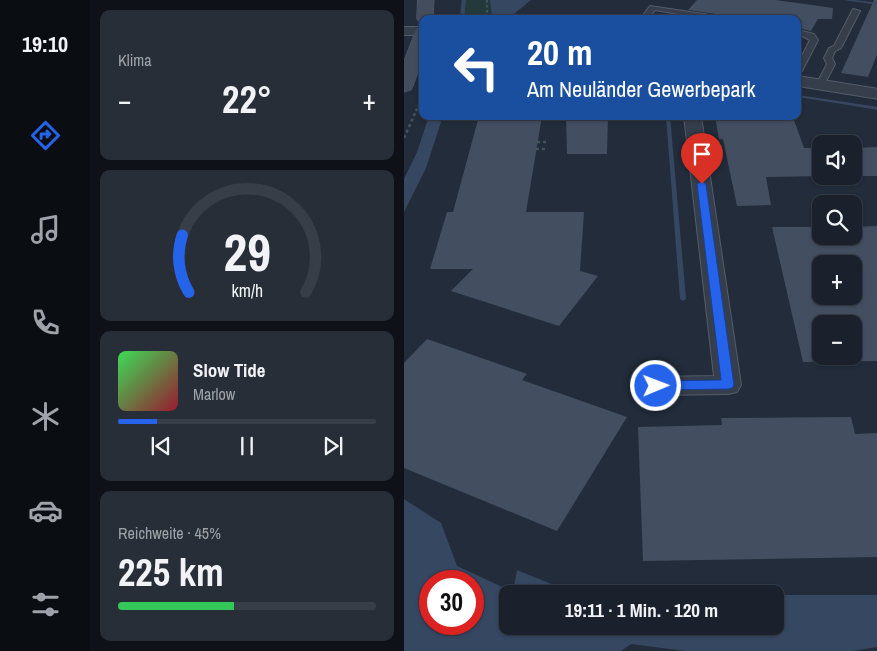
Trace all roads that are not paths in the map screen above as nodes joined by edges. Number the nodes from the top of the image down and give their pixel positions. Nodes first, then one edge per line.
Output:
1 (426, 0) edge
2 (655, 0) edge
3 (664, 1) dead end
4 (674, 3) dead end
5 (668, 10) junction
6 (856, 11) dead end
7 (425, 15) edge
8 (647, 15) edge
9 (699, 15) edge
10 (404, 31) edge
11 (801, 33) edge
12 (419, 38) edge
13 (419, 48) edge
14 (801, 65) edge
15 (801, 82) edge
16 (820, 85) junction
17 (404, 86) edge
18 (877, 94) edge
19 (693, 120) edge
20 (656, 386) dead end

1 - 7 main road
2 - 3 lane
4 - 5 lane
5 - 8 lane
5 - 9 lane
6 - 16 lane
10 - 12 street
11 - 14 lane
13 - 17 main road
15 - 16 street
16 - 18 street
19 - 20 street

